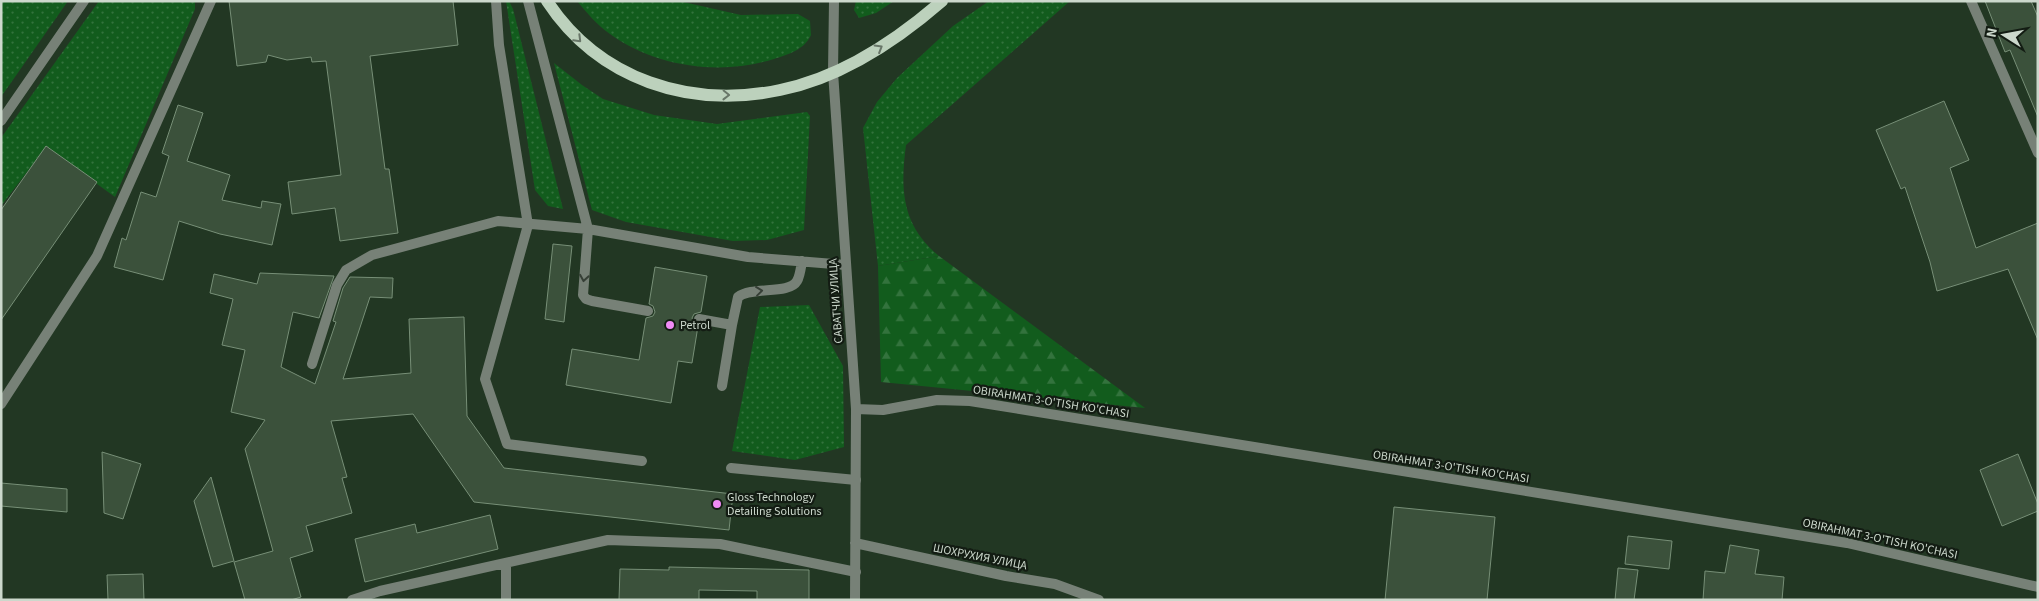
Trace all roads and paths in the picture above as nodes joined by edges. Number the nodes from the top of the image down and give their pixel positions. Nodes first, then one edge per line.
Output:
1 (84, 1) edge
2 (211, 1) edge
3 (496, 1) edge
4 (528, 1) edge
5 (547, 1) edge
6 (834, 1) edge
7 (942, 1) edge
8 (1972, 1) edge
9 (833, 72) junction
10 (1, 121) edge
11 (2037, 147) edge
12 (528, 225) junction
13 (588, 229) junction
14 (802, 261) junction
15 (846, 265) junction
16 (648, 311) dead end
17 (699, 319) dead end
18 (732, 325) junction
19 (312, 364) dead end
20 (722, 386) dead end
21 (1, 404) edge
22 (856, 409) junction
23 (642, 461) dead end
24 (732, 468) dead end
25 (856, 480) junction
26 (855, 543) junction
27 (506, 563) junction
28 (856, 572) junction
29 (2038, 587) edge
30 (380, 595) edge
31 (352, 600) edge
32 (506, 600) edge
33 (855, 600) edge
34 (1099, 600) edge

1 - 10 street
2 - 21 street
3 - 12 street
4 - 13 street
5 -> 9 main road
6 - 9 street, САВАТЧИ УЛИЦА
9 -> 7 main road
8 - 11 street
9 - 15 street, САВАТЧИ УЛИЦА
12 - 13 street
12 - 19 street
12 - 23 street
13 - 14 street
13 -> 16 street
14 - 15 street
18 -> 14 street
15 - 22 street, САВАТЧИ УЛИЦА
17 - 18 street
18 - 20 street
22 - 25 street, САВАТЧИ УЛИЦА
22 - 29 street, OBIRAHMAT 3-O'TISH KO'CHASI
24 - 25 street
25 - 26 street, САВАТЧИ УЛИЦА
26 - 28 street, САВАТЧИ УЛИЦА
26 - 34 street, ШОХРУХИЯ УЛИЦА
27 - 28 street
27 - 30 street
27 - 32 street
28 - 33 street, САВАТЧИ УЛИЦА
30 - 31 street

